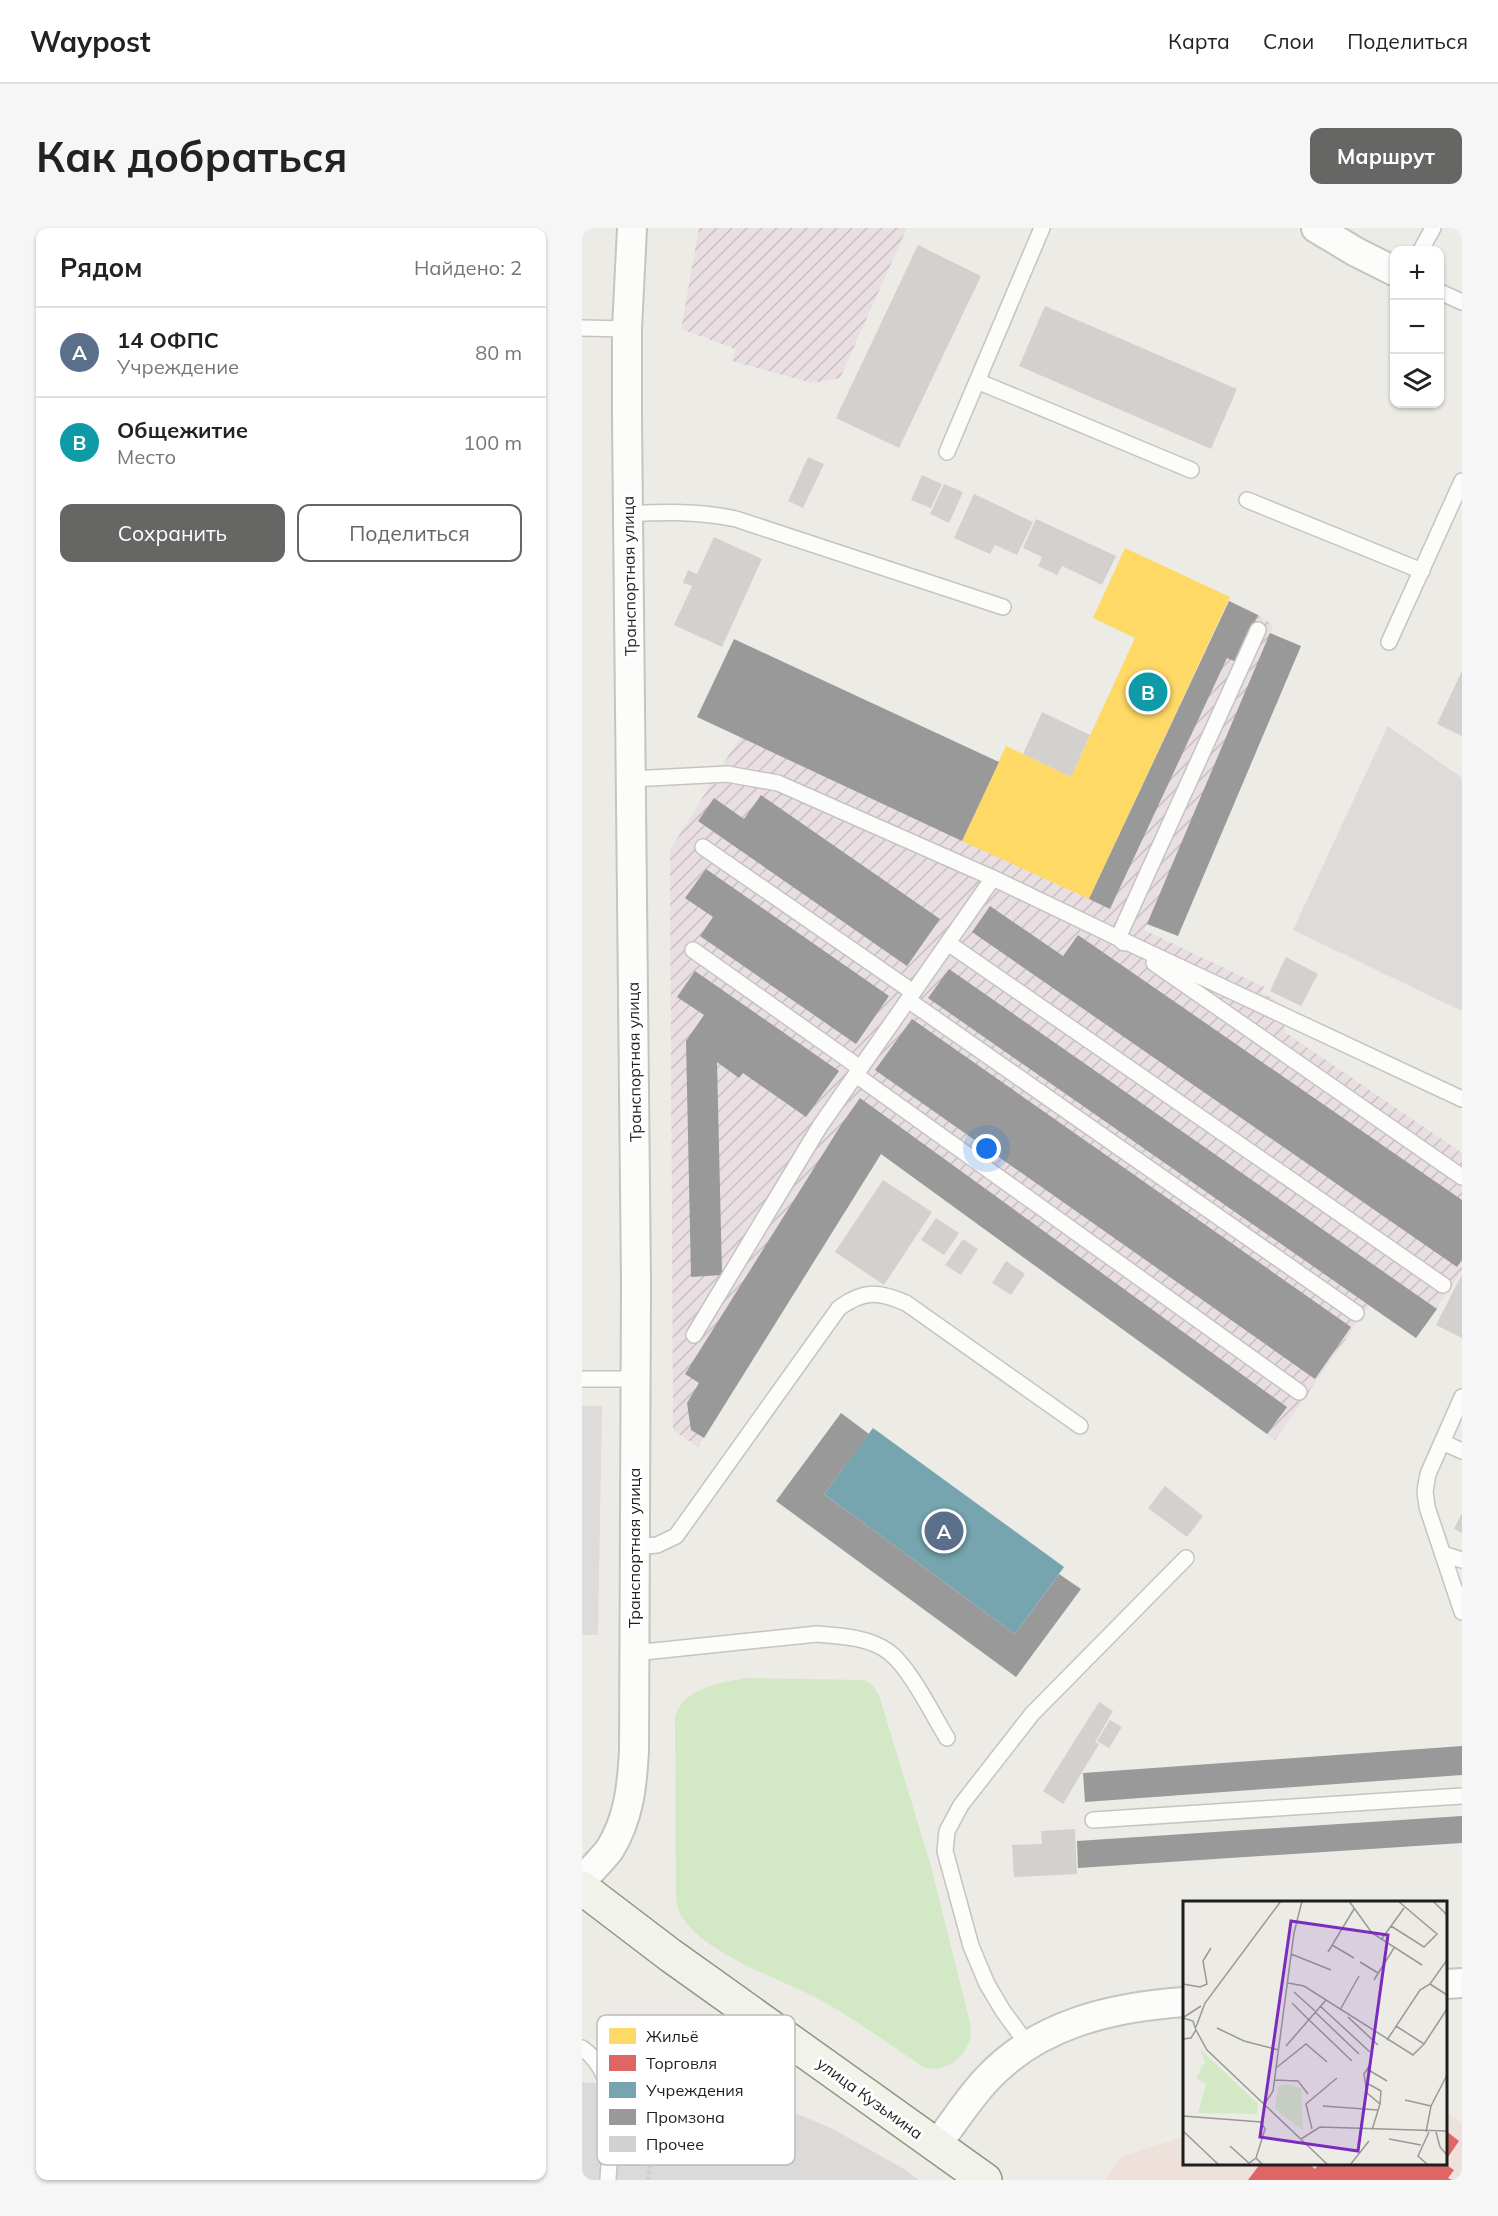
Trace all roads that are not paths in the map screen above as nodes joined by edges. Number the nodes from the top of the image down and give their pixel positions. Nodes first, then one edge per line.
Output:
1 (633, 228) edge
2 (1042, 228) edge
3 (1316, 228) edge
4 (1433, 228) edge
5 (1423, 246) edge
6 (1390, 269) edge
7 (1444, 294) edge
8 (1462, 302) edge
9 (582, 328) edge
10 (627, 329) junction
11 (977, 381) junction
12 (946, 452) dead end
13 (1191, 470) dead end
14 (1462, 481) edge
15 (1247, 500) dead end
16 (628, 514) junction
17 (1422, 571) junction
18 (1003, 607) dead end
19 (1258, 630) dead end
20 (1389, 642) dead end
21 (631, 779) junction
22 (703, 847) dead end
23 (993, 878) junction
24 (1118, 938) junction
25 (948, 943) junction
26 (693, 950) dead end
27 (911, 996) junction
28 (858, 1072) junction
29 (1462, 1100) edge
30 (1462, 1177) edge
31 (1443, 1285) dead end
32 (1356, 1313) dead end
33 (694, 1335) dead end
34 (582, 1379) edge
35 (635, 1379) junction
36 (1299, 1392) dead end
37 (1462, 1397) edge
38 (1080, 1426) dead end
39 (1442, 1442) junction
40 (1462, 1451) edge
41 (634, 1547) junction
42 (1443, 1554) junction
43 (1186, 1558) dead end
44 (1462, 1560) edge
45 (1462, 1611) edge
46 (634, 1653) junction
47 (947, 1738) dead end
48 (1462, 1796) edge
49 (1093, 1820) dead end
50 (582, 1880) edge
51 (582, 1888) edge
52 (1462, 1983) edge
53 (1447, 1984) edge
54 (1183, 2002) edge
55 (754, 2015) edge
56 (795, 2044) edge
57 (1028, 2045) junction
58 (582, 2048) edge
59 (597, 2063) edge
60 (936, 2145) junction
61 (609, 2165) edge
62 (608, 2180) edge
63 (985, 2180) edge

1 - 10 street, Транспортная улица
2 - 11 lane
3 - 6 street
4 - 5 lane
7 - 8 lane
9 - 10 lane
10 - 16 street, Транспортная улица
11 - 12 lane
11 - 13 lane
14 - 17 lane
15 - 17 lane
16 - 18 lane
16 - 21 street, Транспортная улица
17 - 20 lane
19 - 24 lane
21 - 23 lane
21 - 35 street, Транспортная улица
22 - 27 lane
23 - 24 lane
23 - 25 lane
24 - 29 lane
24 - 30 lane
25 - 27 lane
25 - 31 lane
26 - 28 lane
27 - 28 lane
27 - 32 lane
28 - 33 lane
28 - 36 lane
34 - 35 lane
35 - 41 street, Транспортная улица
37 - 39 lane
38 - 41 lane
39 - 40 lane
39 - 42 lane
41 - 46 street, Транспортная улица
42 - 44 lane
42 - 45 lane
43 - 57 lane
46 - 47 lane
46 - 50 street, Транспортная улица
48 - 49 lane
51 - 55 main road, улица Кузьмина
52 - 53 street
54 - 57 street
56 - 60 main road, улица Кузьмина
57 - 60 street
58 - 59 lane
60 - 63 main road, улица Кузьмина
61 - 62 lane

